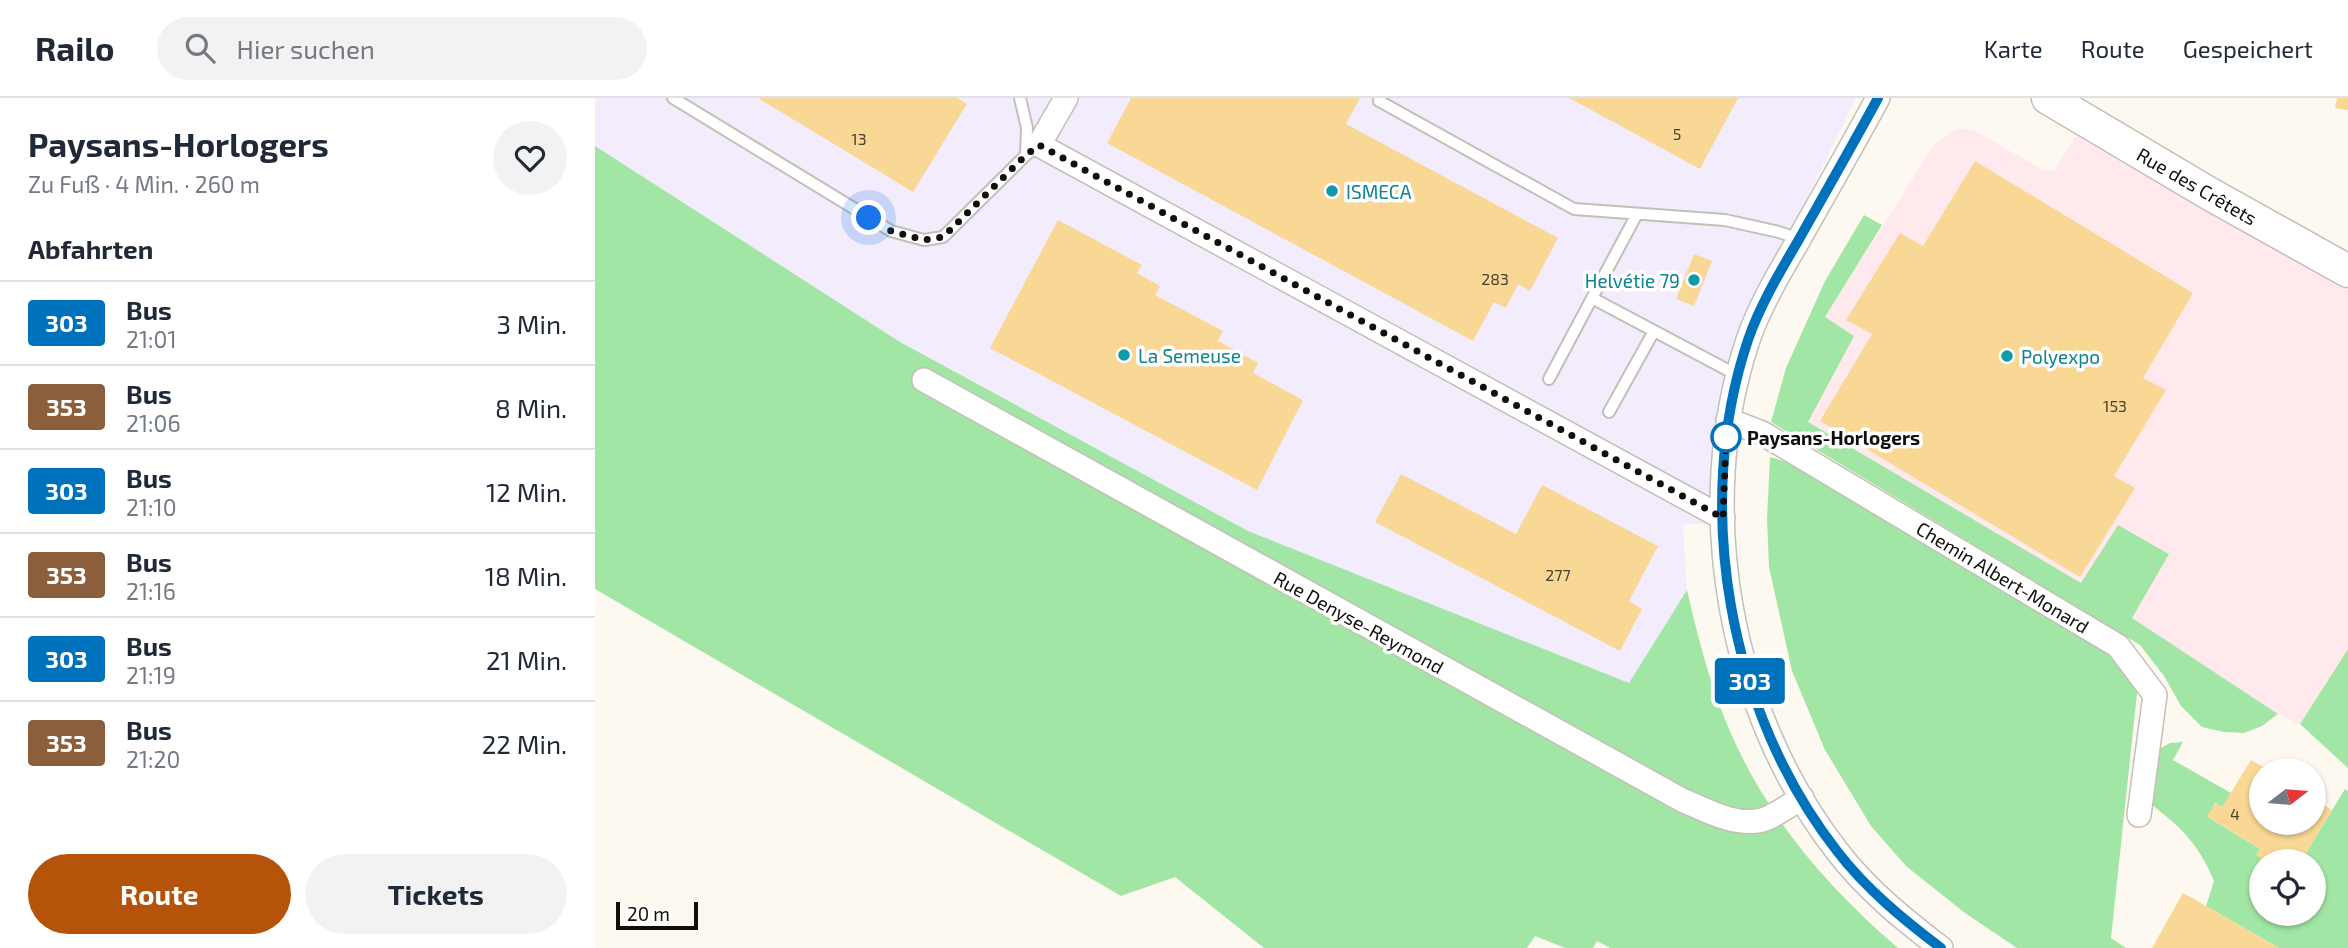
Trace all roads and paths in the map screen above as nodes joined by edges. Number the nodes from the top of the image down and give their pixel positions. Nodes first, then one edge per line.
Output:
1 (673, 98) edge
2 (1020, 98) edge
3 (1066, 98) edge
4 (1380, 98) edge
5 (1878, 98) edge
6 (2048, 98) edge
7 (1033, 150) junction
8 (1637, 214) junction
9 (1798, 239) junction
10 (2348, 271) edge
11 (1592, 298) junction
12 (1654, 331) junction
13 (1737, 375) junction
14 (1549, 379) dead end
15 (924, 380) dead end
16 (1609, 412) dead end
17 (1728, 420) junction
18 (1723, 518) junction
19 (1802, 798) junction
20 (2139, 815) dead end
21 (1941, 948) edge

1 - 7 lane
2 - 7 lane
3 - 7 street
4 - 8 lane
5 - 9 street
6 - 10 main road, Rue des Crêtets
7 - 18 street
8 - 9 lane
8 - 11 lane
9 - 13 street
11 - 12 lane
11 - 14 lane
12 - 13 lane
12 - 16 lane
13 - 17 street
15 - 19 street, Rue Denyse-Reymond
17 - 18 street
17 - 20 street, Chemin Albert-Monard
18 - 19 street
19 - 21 street

